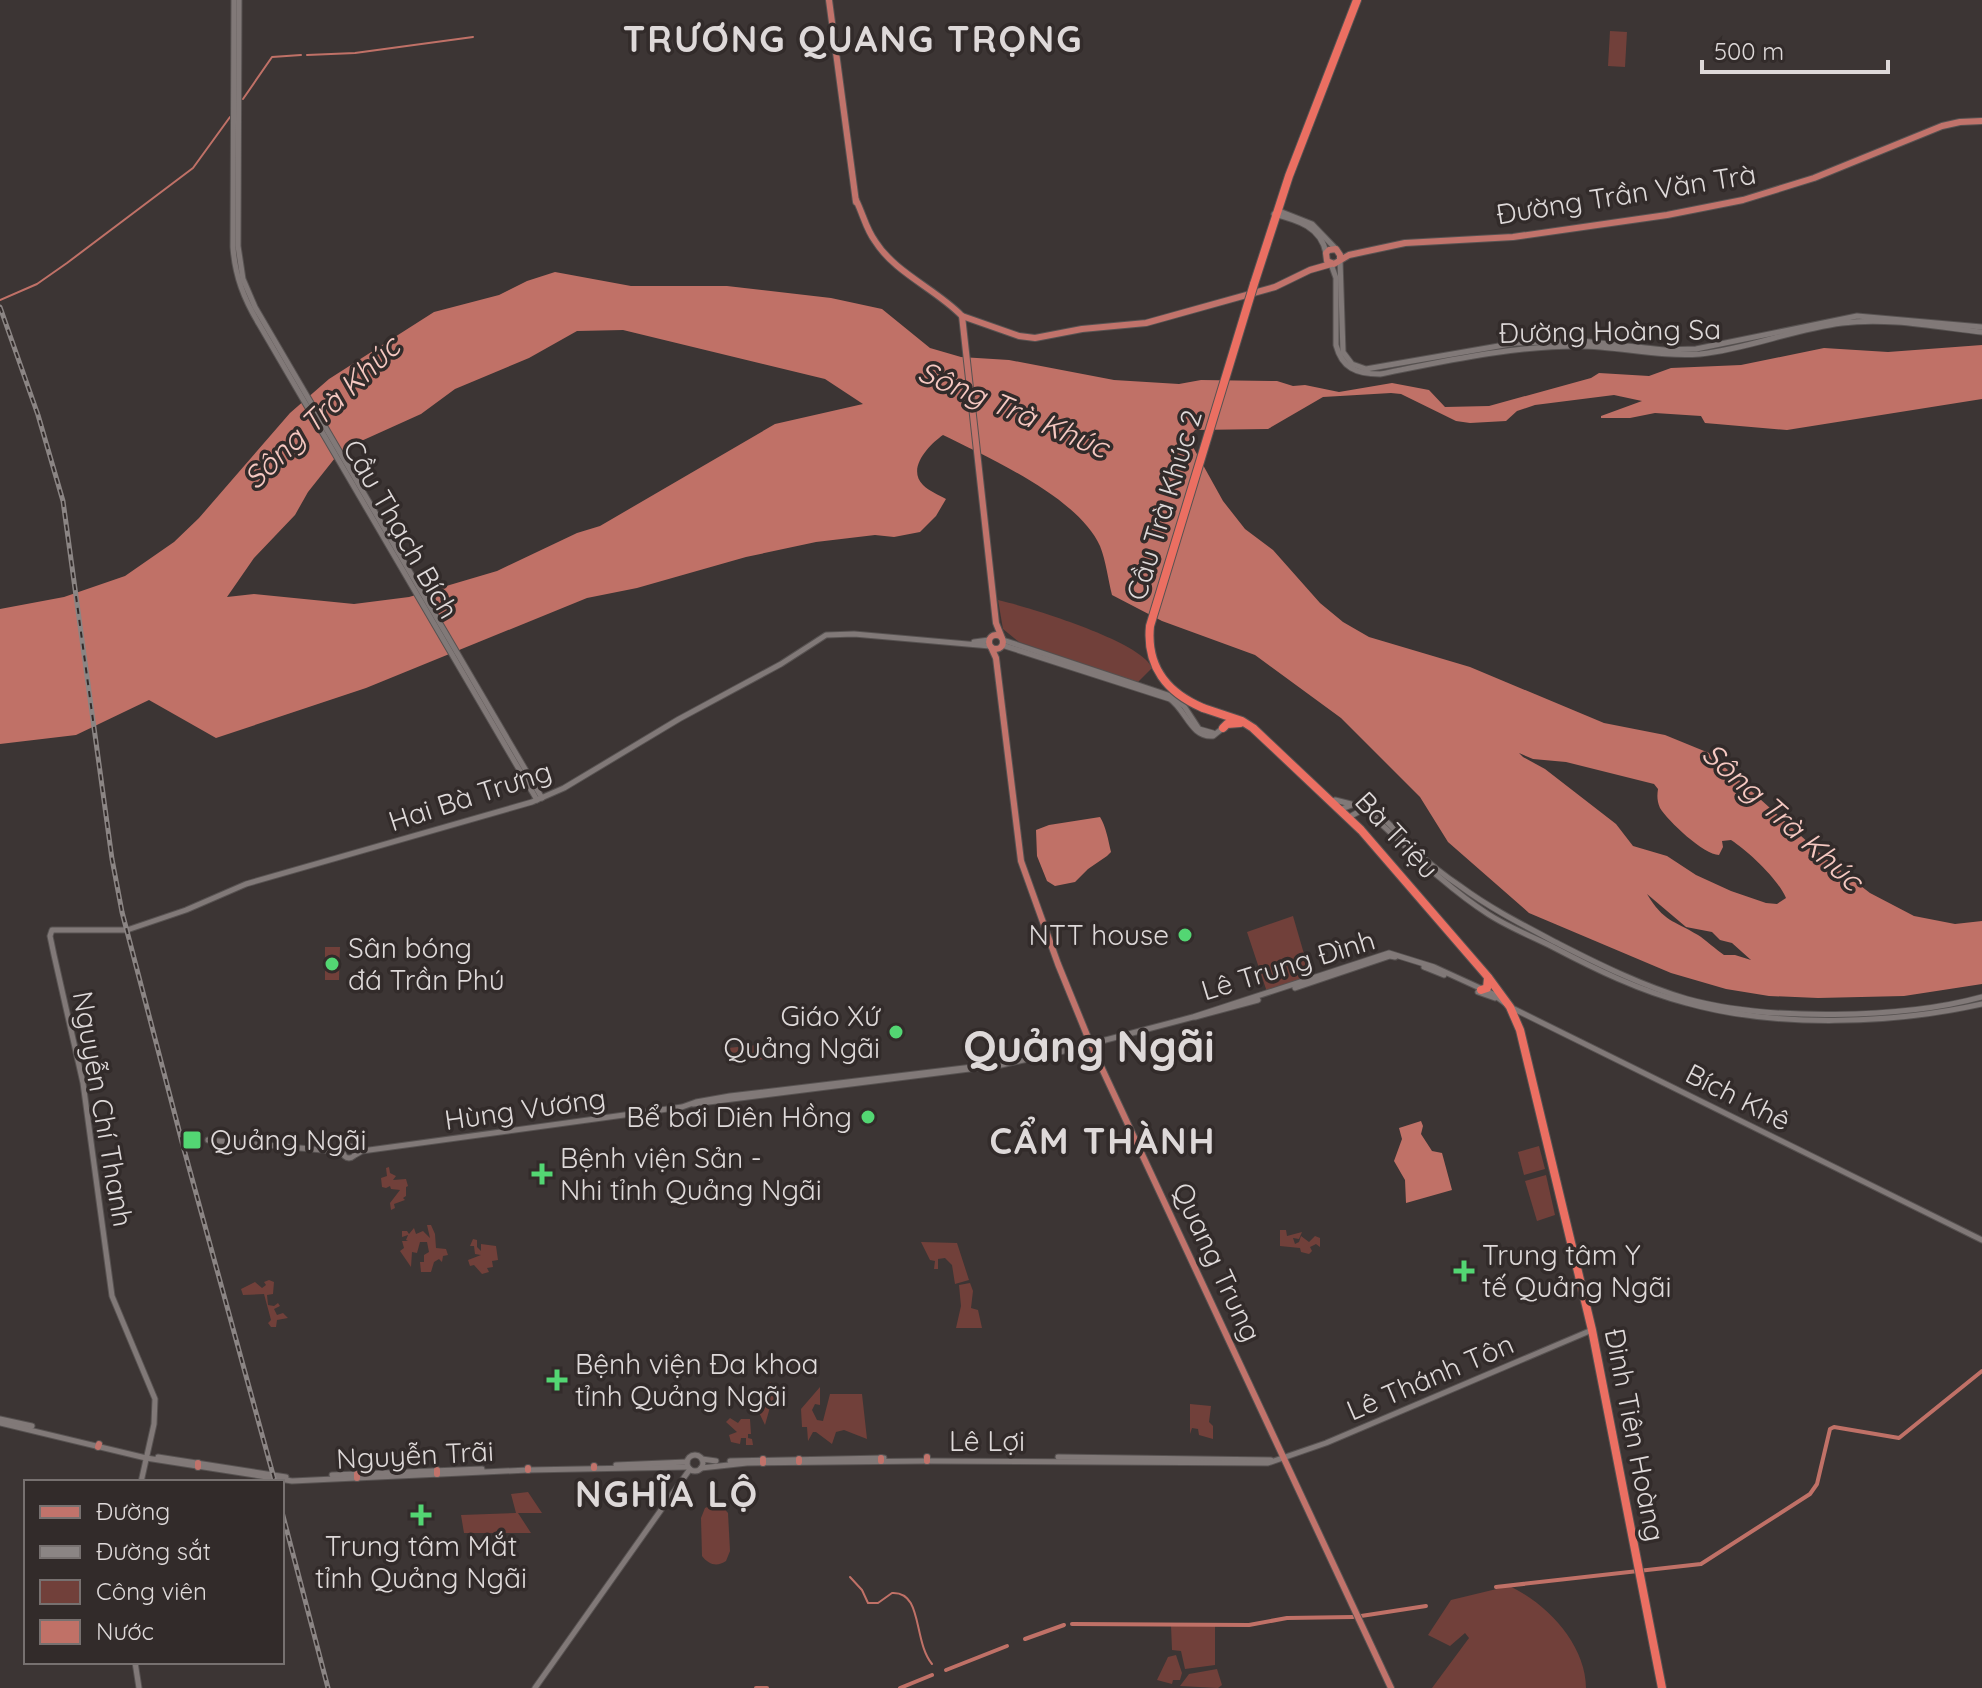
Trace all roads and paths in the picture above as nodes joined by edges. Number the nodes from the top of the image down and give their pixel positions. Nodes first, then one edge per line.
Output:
1 (236, 0) edge
2 (829, 0) edge
3 (1355, 0) edge
4 (1982, 121) edge
5 (1285, 187) junction
6 (1275, 212) junction
7 (1289, 216) junction
8 (1267, 239) junction
9 (1337, 250) junction
10 (1361, 252) junction
11 (1325, 255) junction
12 (1340, 260) junction
13 (1331, 264) junction
14 (1310, 270) junction
15 (960, 314) junction
16 (1339, 317) junction
17 (1982, 329) edge
18 (996, 623) junction
19 (990, 642) junction
20 (1002, 643) junction
21 (996, 658) junction
22 (1225, 719) junction
23 (539, 799) junction
24 (1346, 807) junction
25 (1367, 810) junction
26 (1350, 817) junction
27 (1359, 824) junction
28 (52, 930) joint
29 (1434, 969) junction
30 (1488, 977) junction
31 (1481, 990) junction
32 (1982, 997) edge
33 (1495, 998) junction
34 (1982, 1004) edge
35 (1513, 1008) junction
36 (1911, 1014) junction
37 (1091, 1045) junction
38 (208, 1140) dead end
39 (347, 1150) junction
40 (362, 1151) junction
41 (355, 1155) junction
42 (1982, 1240) edge
43 (1594, 1328) junction
44 (0, 1421) edge
45 (146, 1457) junction
46 (702, 1459) junction
47 (1283, 1459) junction
48 (763, 1461) junction
49 (688, 1466) junction
50 (701, 1468) junction
51 (141, 1480) edge
52 (135, 1664) edge
53 (139, 1688) edge
54 (535, 1688) edge
55 (1391, 1688) edge
56 (1664, 1688) edge

1 - 23 main road, Cầu Thạch Bích
2 - 15 main road
3 - 5 highway
3 - 6 highway
4 - 10 main road, Đường Trần Văn Trà
5 - 6 highway
5 - 7 main road
6 - 7 main road
6 - 8 highway, Cầu Trà Khúc 2
7 - 8 main road
7 - 9 main road
7 - 11 main road
8 - 22 highway, Cầu Trà Khúc 2, bridge
9 - 10 main road, Đường Trần Văn Trà
9 - 11 main road
9 - 12 main road
10 - 12 main road, Đường Trần Văn Trà
11 - 13 main road
11 - 14 main road
12 - 13 main road, Đường Trần Văn Trà
12 - 16 main road, Đường Hoàng Sa
13 - 14 main road
13 - 16 main road, Đường Hoàng Sa
14 - 15 main road
15 - 18 main road
16 - 17 main road, Đường Hoàng Sa
18 - 19 main road
18 - 20 main road
19 - 20 main road
19 - 20 main road
19 - 21 main road, Quang Trung
19 - 23 main road, Hai Bà Trưng
20 - 21 main road
20 - 22 main road, Bà Triệu
21 - 37 main road, Quang Trung
22 - 24 highway, Bà Triệu
22 - 24 highway, Bà Triệu
23 - 28 main road, Hai Bà Trưng
24 - 25 main road
24 - 26 highway, Bà Triệu
25 - 26 main road
25 - 27 main road
25 - 36 main road
26 - 27 highway, Bà Triệu
26 - 30 highway, Bà Triệu
27 - 35 highway, Bà Triệu
28 - 45 main road, Nguyễn Chí Thanh
29 - 31 main road, Lê Trung Đình
29 - 33 main road, Lê Trung Đình
29 - 37 main road, Lê Trung Đình
30 - 31 highway
30 - 35 highway, Bà Triệu
31 - 33 main road, Lê Trung Đình
32 - 36 main road
33 - 35 main road, Bích Khê
34 - 36 main road
35 - 42 main road, Bích Khê
35 - 43 highway, Đinh Tiên Hoàng
37 - 40 main road, Hùng Vương
37 - 47 main road, Quang Trung
38 - 39 main road
39 - 40 main road
39 - 41 main road
39 - 41 main road
40 - 41 main road
43 - 47 main road, Lê Thánh Tôn
43 - 56 highway, Đinh Tiên Hoàng
44 - 45 main road, Nguyễn Trãi
45 - 49 main road, Nguyễn Trãi
45 - 51 main road, Nguyễn Chí Thanh
46 - 48 main road, Lê Lợi
46 - 49 main road, Lê Lợi
46 - 50 main road
47 - 48 main road, Lê Lợi
47 - 55 main road, Quang Trung
48 - 50 main road, Lê Lợi
49 - 50 main road, Lê Lợi
49 - 54 main road
52 - 53 main road

